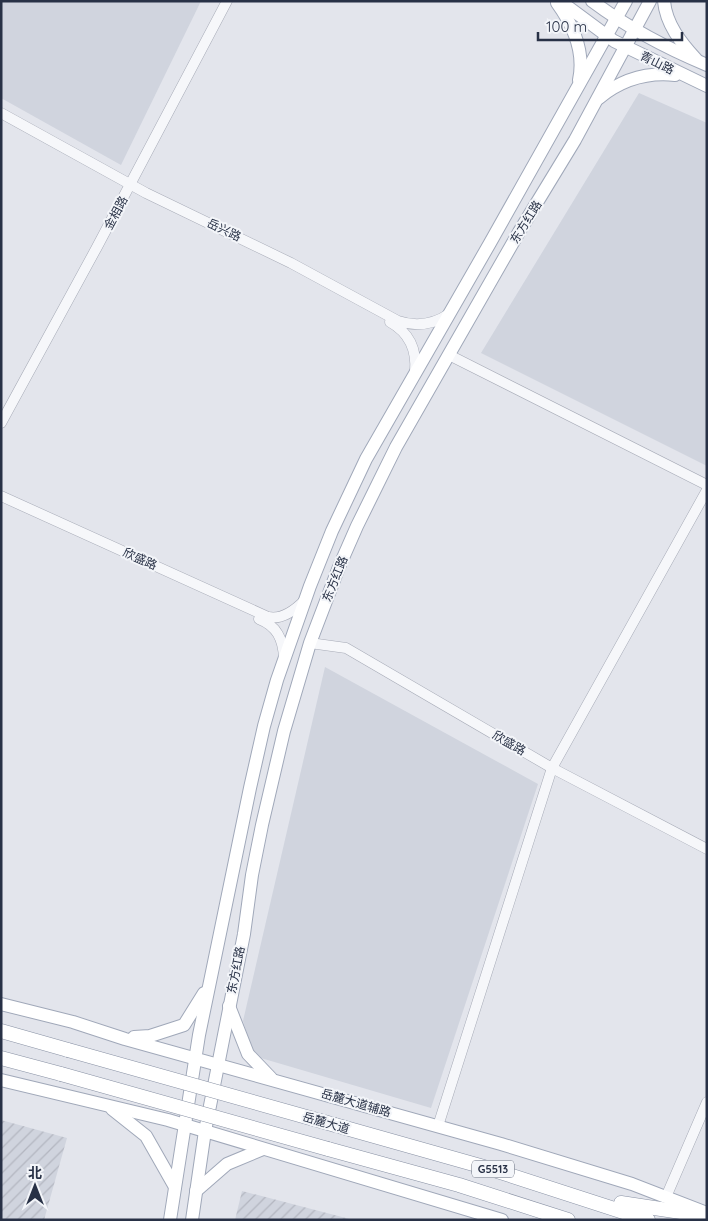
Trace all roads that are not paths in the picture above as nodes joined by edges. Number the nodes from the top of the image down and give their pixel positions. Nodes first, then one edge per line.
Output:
1 (222, 1) edge
2 (227, 1) edge
3 (556, 1) edge
4 (560, 1) edge
5 (592, 1) edge
6 (626, 1) edge
7 (650, 1) edge
8 (664, 1) edge
9 (616, 18) junction
10 (634, 30) junction
11 (606, 35) junction
12 (625, 47) junction
13 (703, 64) edge
14 (688, 77) junction
15 (578, 86) junction
16 (707, 86) edge
17 (595, 102) junction
18 (1, 113) edge
19 (1, 119) edge
20 (127, 185) junction
21 (450, 314) junction
22 (449, 355) junction
23 (415, 373) junction
24 (1, 411) edge
25 (1, 423) edge
26 (707, 485) edge
27 (707, 490) edge
28 (1, 496) edge
29 (1, 501) edge
30 (305, 600) junction
31 (310, 643) junction
32 (284, 659) junction
33 (552, 768) junction
34 (707, 849) edge
35 (208, 986) junction
36 (1, 1004) edge
37 (229, 1006) junction
38 (1, 1031) edge
39 (119, 1037) junction
40 (1, 1058) edge
41 (195, 1058) junction
42 (217, 1064) junction
43 (1, 1080) edge
44 (273, 1080) junction
45 (707, 1102) edge
46 (108, 1105) junction
47 (185, 1125) junction
48 (438, 1126) junction
49 (205, 1131) junction
50 (263, 1149) junction
51 (175, 1187) junction
52 (196, 1191) junction
53 (666, 1197) junction
54 (584, 1198) junction
55 (707, 1212) edge
56 (707, 1216) edge
57 (170, 1220) edge
58 (192, 1220) edge
59 (502, 1220) edge
60 (568, 1220) edge
61 (648, 1220) edge

1 - 20 street, 金相路
2 - 20 street, 金相路
3 - 15 main road
4 - 11 main road, 青山路
5 - 9 main road, 青山路
6 - 9 main road, 东方红路
7 - 10 main road, 东方红路
8 - 13 main road
9 - 10 main road, 青山路
9 - 11 main road, 东方红路
10 - 12 main road, 东方红路
10 - 13 main road, 青山路
11 - 12 main road, 青山路
11 - 15 main road, 东方红路
12 - 14 main road, 青山路
12 - 17 main road, 东方红路
14 - 16 main road, 青山路
14 - 17 main road
15 - 21 main road, 东方红路
17 - 22 main road, 东方红路
18 - 20 street, 岳兴路
19 - 20 street, 岳兴路
20 - 21 street, 岳兴路
20 - 23 street, 岳兴路
20 - 24 street, 金相路
20 - 25 street, 金相路
21 - 23 main road, 东方红路
22 - 26 street
22 - 31 main road, 东方红路
23 - 30 main road, 东方红路
27 - 33 street
28 - 30 street, 欣盛路
29 - 32 street, 欣盛路
30 - 32 main road, 东方红路
31 - 33 street, 欣盛路
31 - 37 main road, 东方红路
32 - 35 main road, 东方红路
33 - 34 street, 欣盛路
33 - 48 street
35 - 39 main road
35 - 41 main road, 东方红路
36 - 39 main road, 岳麓大道辅路
37 - 42 main road, 东方红路
37 - 44 main road
38 - 54 highway, 岳麓大道 / G5513, bridge
39 - 41 main road, 岳麓大道辅路
40 - 60 highway, 岳麓大道 / G5513, bridge
41 - 42 main road, 岳麓大道辅路
41 - 47 main road, 东方红路
42 - 44 main road, 岳麓大道辅路
42 - 49 main road, 东方红路
43 - 46 main road
44 - 48 main road, 岳麓大道辅路
45 - 53 street
46 - 47 main road
46 - 51 main road
47 - 49 main road
47 - 51 main road, 东方红路
48 - 53 main road, 岳麓大道辅路
49 - 50 main road
49 - 52 main road, 东方红路
50 - 52 main road
50 - 59 main road
51 - 57 main road, 东方红路
52 - 58 main road, 东方红路
53 - 55 main road, 岳麓大道辅路
54 - 56 highway
54 - 61 highway, 岳麓大道 / G5513

